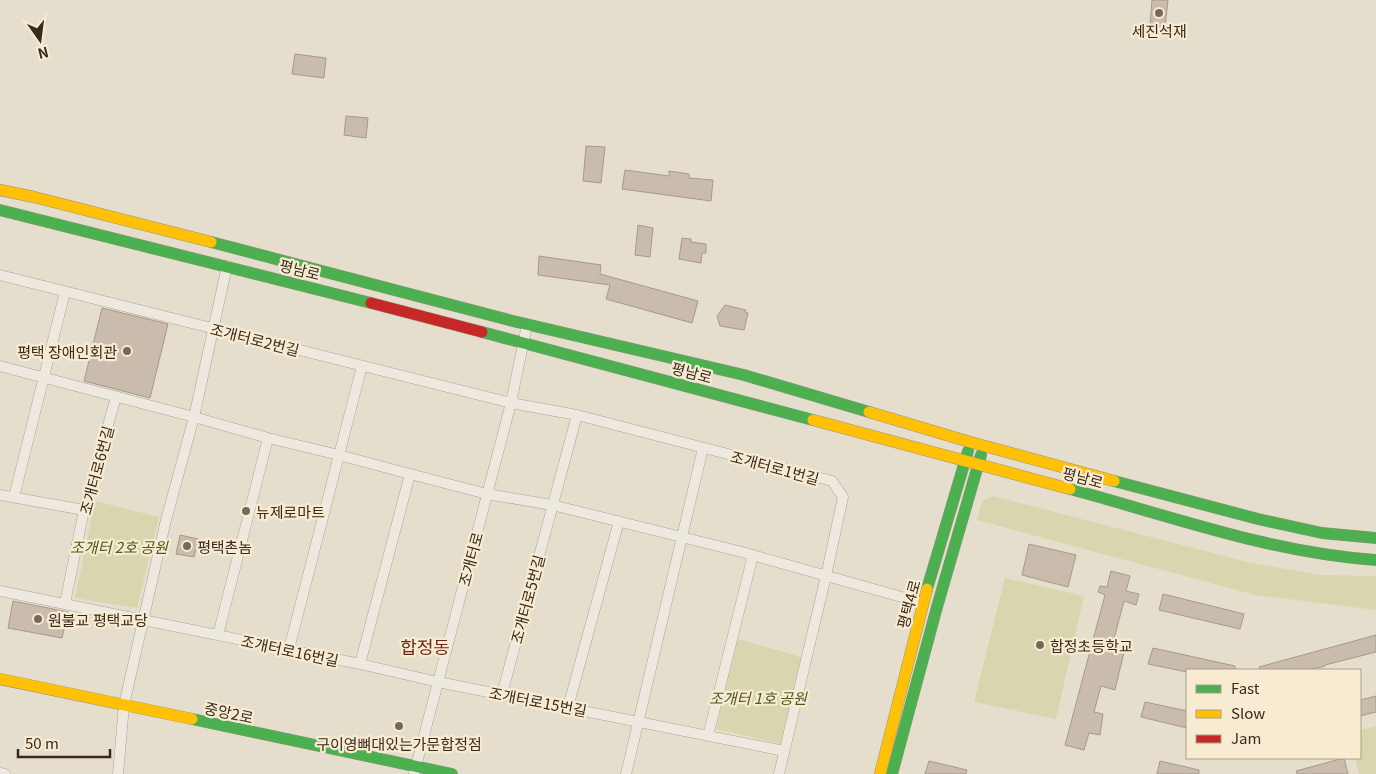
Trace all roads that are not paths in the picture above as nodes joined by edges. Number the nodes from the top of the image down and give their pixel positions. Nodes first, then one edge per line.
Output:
1 (0, 190) edge
2 (0, 210) edge
3 (227, 266) junction
4 (0, 275) edge
5 (65, 292) junction
6 (527, 324) junction
7 (214, 328) junction
8 (524, 343) junction
9 (0, 366) edge
10 (362, 366) junction
11 (43, 377) junction
12 (116, 397) junction
13 (511, 403) junction
14 (577, 415) junction
15 (194, 417) junction
16 (268, 438) junction
17 (970, 442) junction
18 (983, 446) junction
19 (703, 448) junction
20 (339, 455) junction
21 (965, 461) junction
22 (979, 465) junction
23 (410, 474) junction
24 (487, 494) junction
25 (0, 495) edge
26 (14, 497) junction
27 (552, 504) junction
28 (84, 510) junction
29 (619, 521) junction
30 (682, 537) junction
31 (1376, 538) edge
32 (753, 555) junction
33 (1376, 560) edge
34 (826, 576) junction
35 (0, 591) edge
36 (65, 603) junction
37 (923, 603) junction
38 (143, 619) junction
39 (218, 635) junction
40 (289, 649) junction
41 (360, 664) junction
42 (0, 679) edge
43 (438, 682) junction
44 (502, 694) junction
45 (124, 705) junction
46 (568, 707) junction
47 (639, 722) junction
48 (708, 736) junction
49 (784, 751) junction
50 (415, 770) edge
51 (0, 773) edge
52 (5, 774) edge
53 (118, 774) edge
54 (452, 774) edge
55 (626, 774) edge
56 (779, 774) edge
57 (880, 774) edge
58 (892, 774) edge

1 - 6 main road, 평남로
2 - 3 main road, 평남로
3 - 7 street
3 - 8 main road, 평남로
4 - 5 street, 조개터로2번길
5 - 7 street, 조개터로2번길
5 - 11 street
6 - 8 street, 조개터로
6 - 17 main road, 평남로
7 - 10 street, 조개터로2번길
7 - 15 street
8 - 13 street, 조개터로
8 - 21 main road, 평남로
9 - 11 street
10 - 13 street, 조개터로2번길
10 - 20 street
11 - 12 street
11 - 26 street
12 - 15 street
12 - 28 street, 조개터로6번길
13 - 14 street, 조개터로1번길
13 - 24 street, 조개터로
14 - 19 street, 조개터로1번길
14 - 27 street, 조개터로5번길
15 - 16 street
15 - 38 street
16 - 20 street
16 - 39 street
17 - 18 main road, 평남로
17 - 21 main road, 평택4로
18 - 22 main road, 평택4로
18 - 31 main road, 평남로
19 - 30 street
19 - 34 street, 조개터로1번길
20 - 23 street
20 - 40 street
21 - 22 main road, 평남로
21 - 37 main road, 평택4로
22 - 33 main road, 평남로
22 - 58 main road, 평택4로
23 - 24 street
23 - 41 street
24 - 27 street
24 - 43 street, 조개터로
25 - 26 street
26 - 28 street
27 - 29 street
27 - 44 street, 조개터로5번길
28 - 36 street, 조개터로6번길
29 - 30 street
29 - 46 street
30 - 32 street
30 - 47 street
32 - 34 street
32 - 48 street
34 - 37 street
34 - 49 street, 조개터로1번길
35 - 36 street, 조개터로16번길
36 - 38 street, 조개터로16번길
37 - 57 main road, 평택4로
38 - 39 street, 조개터로16번길
38 - 45 street
39 - 40 street, 조개터로16번길
40 - 41 street, 조개터로16번길
41 - 43 street, 조개터로16번길
42 - 45 main road, 중앙2로
43 - 44 street, 조개터로15번길
43 - 50 street, 조개터로
44 - 46 street, 조개터로15번길
45 - 50 main road, 중앙2로
45 - 53 street
46 - 47 street, 조개터로15번길
47 - 48 street, 조개터로15번길
47 - 55 street
48 - 49 street, 조개터로15번길
49 - 56 street, 조개터로1번길
50 - 54 main road, 중앙2로
51 - 52 street

